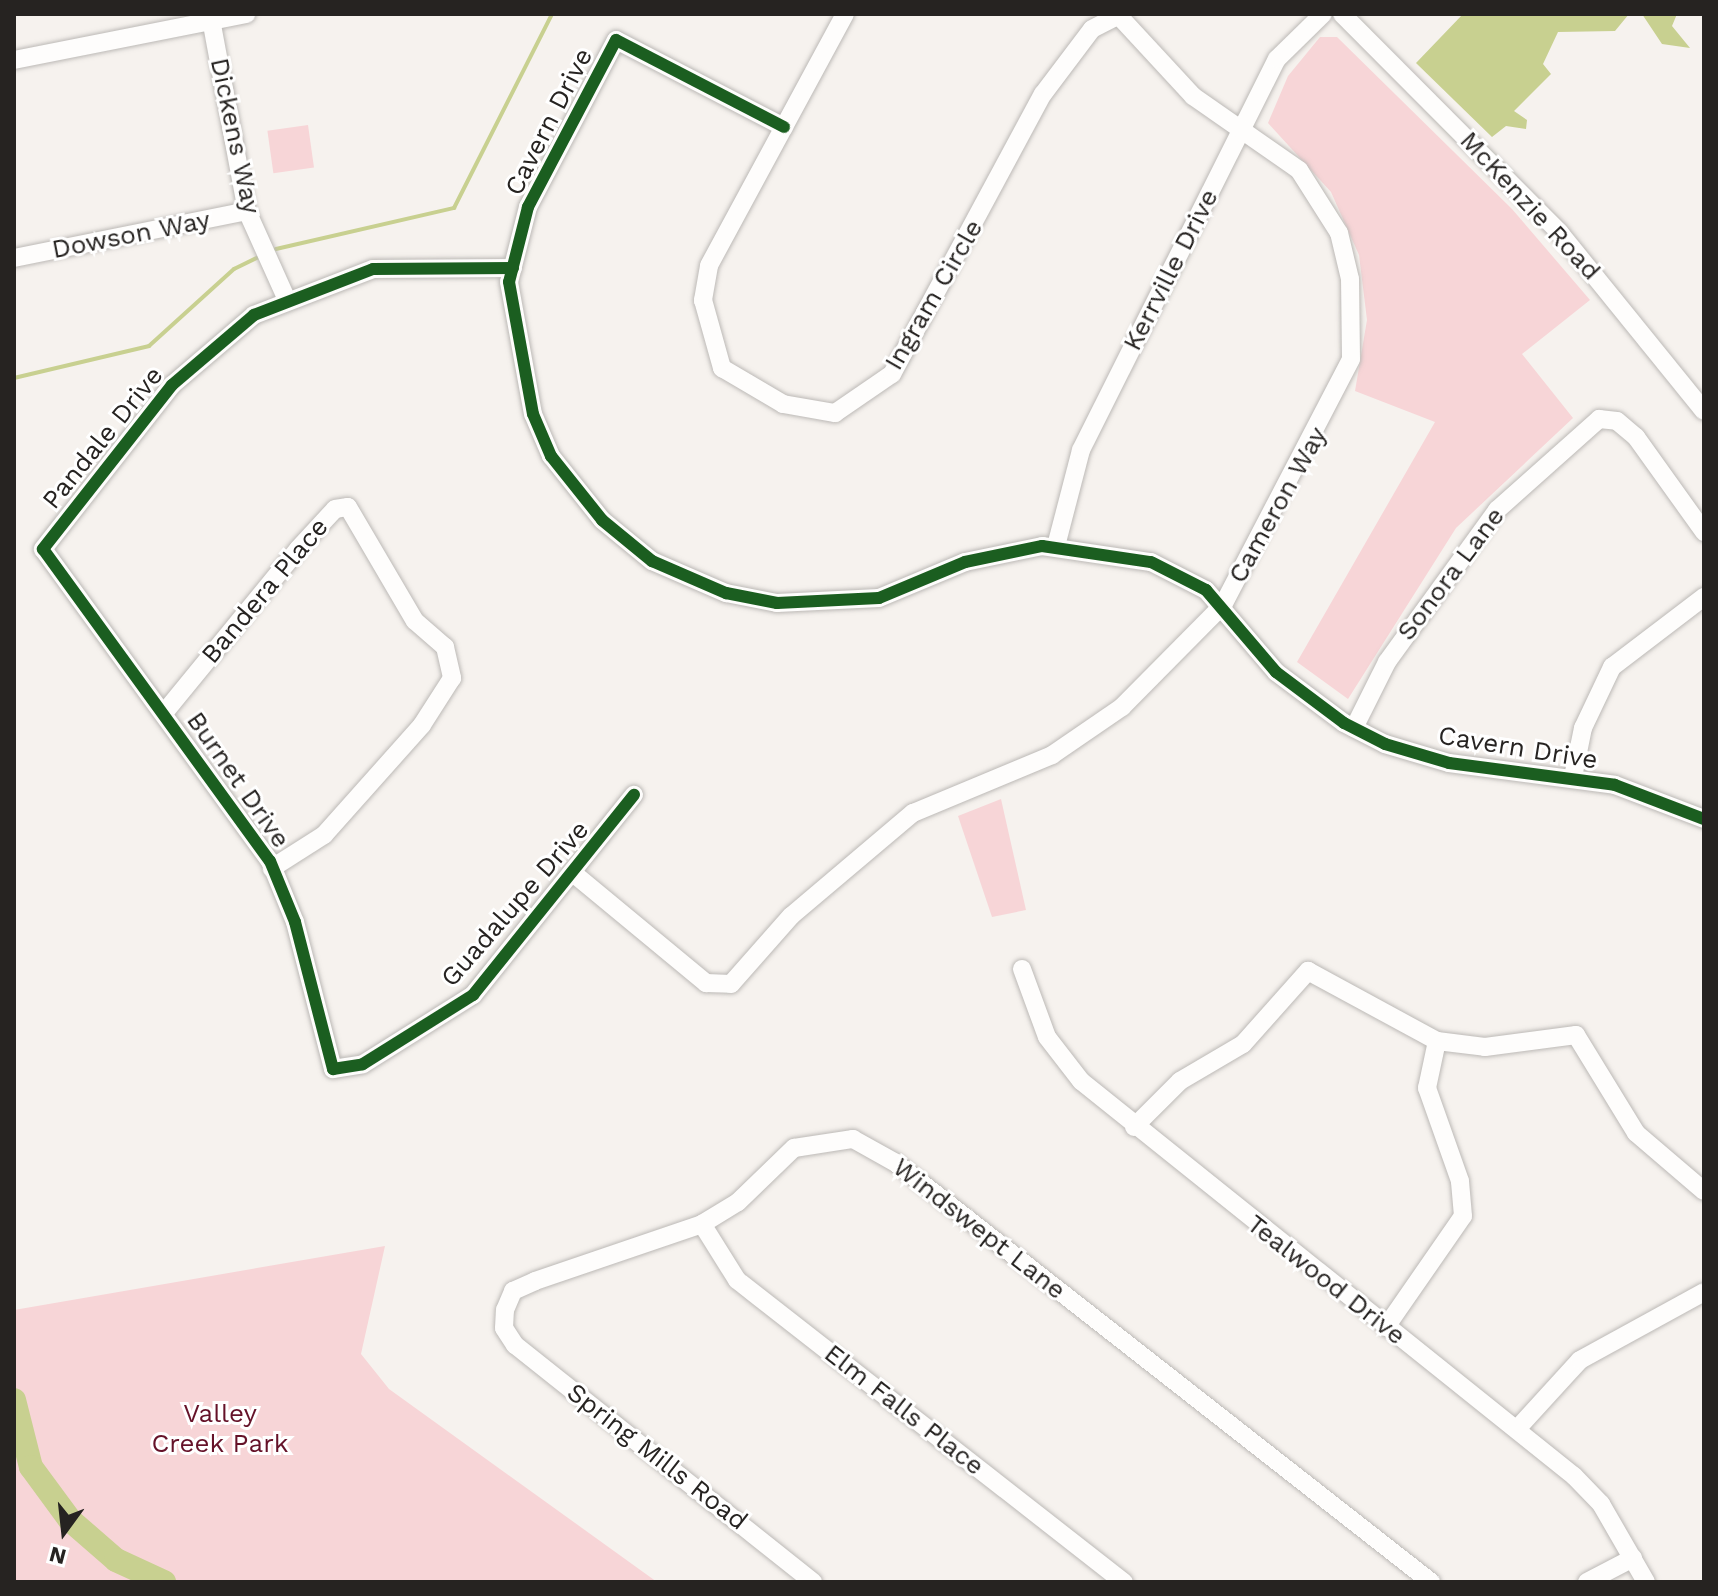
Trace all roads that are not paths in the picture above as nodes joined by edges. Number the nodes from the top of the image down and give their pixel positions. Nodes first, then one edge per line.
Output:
1 (247, 14) edge
2 (845, 14) edge
3 (1323, 14) edge
4 (1342, 14) edge
5 (1117, 15) edge
6 (210, 18) edge
7 (14, 60) edge
8 (784, 127) junction
9 (1241, 130) junction
10 (247, 211) junction
11 (14, 258) edge
12 (513, 268) junction
13 (287, 300) junction
14 (1704, 411) edge
15 (1704, 532) edge
16 (1056, 546) junction
17 (43, 549) joint
18 (1704, 597) edge
19 (1223, 605) junction
20 (164, 713) junction
21 (1354, 728) junction
22 (1573, 777) junction
23 (634, 795) dead end
24 (1704, 819) edge
25 (272, 868) junction
26 (573, 873) junction
27 (1022, 969) dead end
28 (1437, 1041) junction
29 (333, 1069) joint
30 (1134, 1127) junction
31 (1704, 1191) edge
32 (702, 1224) junction
33 (1704, 1292) edge
34 (1386, 1327) junction
35 (504, 1328) joint
36 (1517, 1429) junction
37 (1633, 1558) junction
38 (813, 1582) edge
39 (1124, 1582) edge
40 (1431, 1582) edge
41 (1587, 1582) edge
42 (1646, 1582) edge

1 - 6 street
2 - 8 street, Ingram Circle
3 - 9 street, Kerrville Drive
4 - 14 street, McKenzie Road
5 - 8 street, Ingram Circle
5 - 9 street, Cameron Way
6 - 7 street
6 - 10 street, Dickens Way
8 - 12 street, Cavern Drive
9 - 16 street, Kerrville Drive
9 - 19 street, Cameron Way
10 - 11 street, Dowson Way
10 - 13 street, Dickens Way
12 - 13 street, Pandale Drive
12 - 16 street, Cavern Drive
13 - 17 street, Pandale Drive
15 - 21 street, Sonora Lane
16 - 19 street, Cavern Drive
17 - 20 street, Burnet Drive
18 - 22 street
19 - 21 street, Cavern Drive
19 - 26 street, Cameron Way
20 - 25 street, Burnet Drive
20 - 25 street, Bandera Place
21 - 22 street, Cavern Drive
22 - 24 street, Cavern Drive
23 - 26 street, Guadalupe Drive
25 - 29 street, Burnet Drive
26 - 29 street, Guadalupe Drive
27 - 30 street, Tealwood Drive
28 - 30 street
28 - 31 street
28 - 34 street
30 - 34 street, Tealwood Drive
32 - 35 street, Windswept Lane
32 - 39 street, Elm Falls Place
32 - 40 street, Windswept Lane
33 - 36 street
34 - 36 street, Tealwood Drive
35 - 38 street, Spring Mills Road
36 - 37 street, Tealwood Drive
37 - 41 street
37 - 42 street, Tealwood Drive

